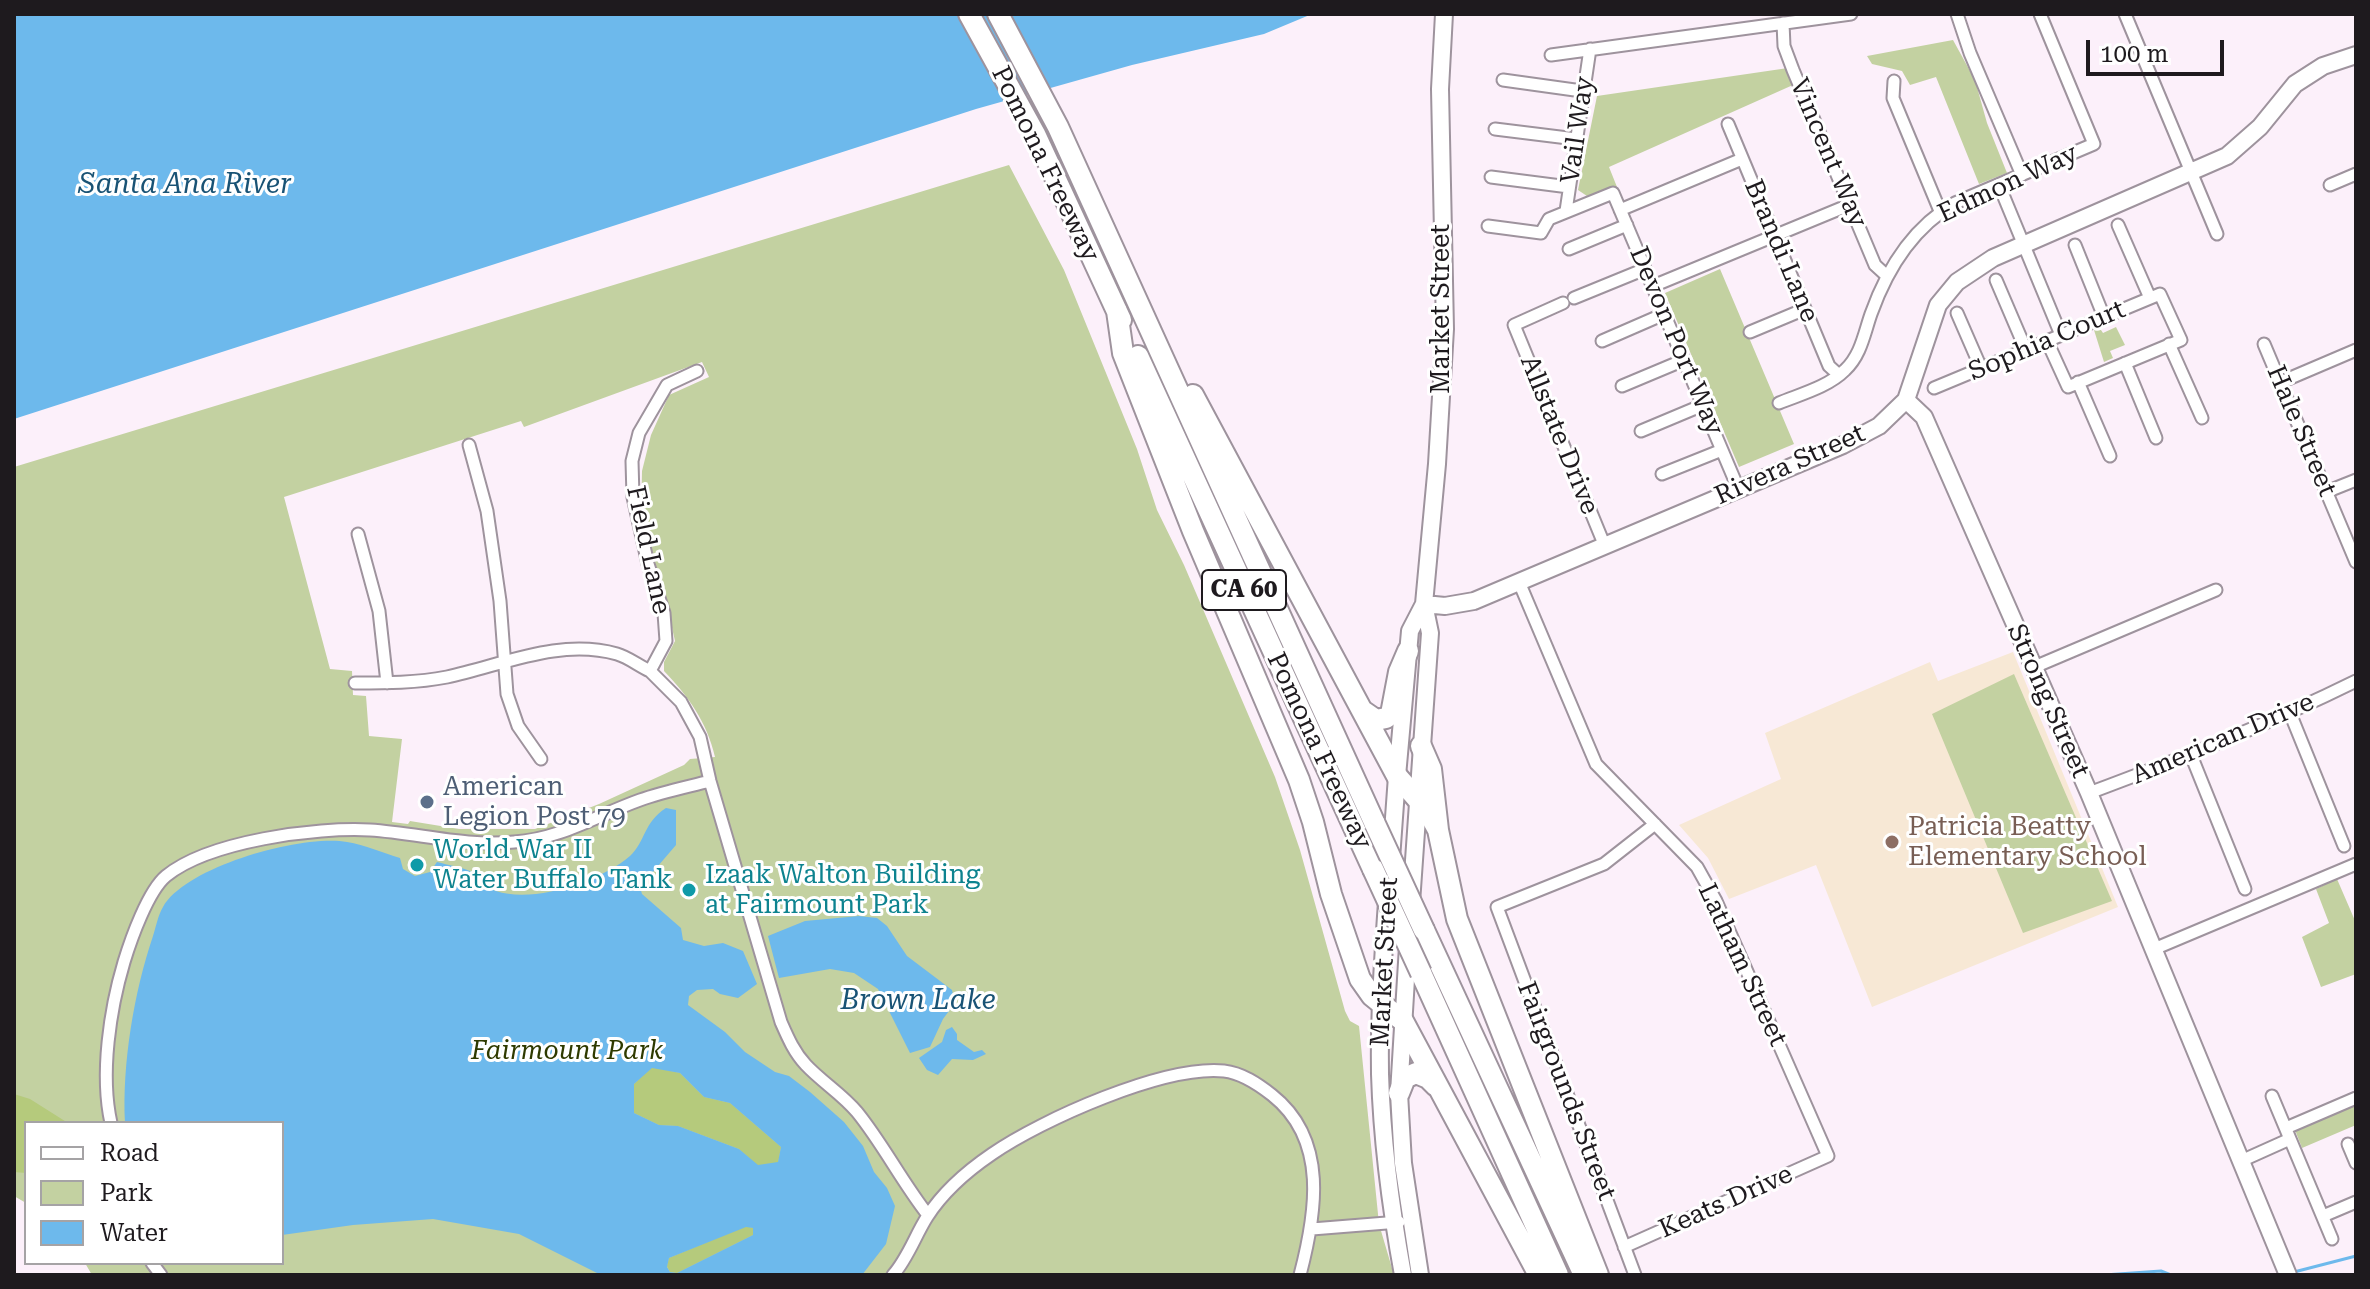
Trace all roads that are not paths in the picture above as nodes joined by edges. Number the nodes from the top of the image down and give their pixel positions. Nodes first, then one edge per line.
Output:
1 (969, 14) edge
2 (998, 14) edge
3 (1444, 14) edge
4 (1851, 14) edge
5 (1957, 14) edge
6 (2040, 14) edge
7 (2125, 14) edge
8 (1783, 23) junction
9 (1590, 49) junction
10 (1551, 55) dead end
11 (2356, 55) edge
12 (1503, 80) dead end
13 (1894, 81) dead end
14 (1582, 91) junction
15 (1728, 124) dead end
16 (1495, 129) dead end
17 (1576, 139) junction
18 (1742, 159) junction
19 (2190, 172) junction
20 (2356, 174) edge
21 (2022, 175) junction
22 (1491, 177) dead end
23 (1999, 185) junction
24 (2330, 185) dead end
25 (1569, 187) junction
26 (1849, 205) junction
27 (1620, 210) junction
28 (1566, 211) junction
29 (1940, 211) junction
30 (1627, 225) junction
31 (2118, 225) dead end
32 (1488, 226) dead end
33 (2217, 234) dead end
34 (1774, 236) junction
35 (2023, 245) junction
36 (2075, 245) dead end
37 (1569, 249) dead end
38 (1645, 269) junction
39 (1887, 276) junction
40 (1996, 280) dead end
41 (1653, 286) junction
42 (2155, 296) junction
43 (1805, 309) junction
44 (1141, 310) junction
45 (1117, 311) junction
46 (1957, 313) dead end
47 (1664, 314) junction
48 (2104, 317) junction
49 (1750, 332) dead end
50 (2061, 335) junction
51 (1602, 341) dead end
52 (2047, 341) junction
53 (2169, 344) junction
54 (2264, 344) dead end
55 (2026, 350) junction
56 (2356, 350) edge
57 (1684, 360) junction
58 (2125, 363) junction
59 (1981, 368) junction
60 (697, 371) dead end
61 (1839, 375) junction
62 (2078, 382) junction
63 (2281, 382) junction
64 (1622, 386) dead end
65 (1934, 388) dead end
66 (1906, 400) junction
67 (1779, 403) dead end
68 (1703, 405) junction
69 (2202, 418) dead end
70 (1641, 431) dead end
71 (2156, 438) dead end
72 (469, 445) dead end
73 (1722, 450) junction
74 (2110, 456) dead end
75 (1662, 474) dead end
76 (2356, 480) edge
77 (1738, 488) junction
78 (2326, 492) junction
79 (358, 534) dead end
80 (1604, 544) junction
81 (2356, 562) edge
82 (1519, 582) junction
83 (2216, 590) dead end
84 (1424, 604) junction
85 (1408, 651) junction
86 (503, 662) junction
87 (2032, 668) junction
88 (650, 671) junction
89 (2356, 681) edge
90 (355, 683) dead end
91 (387, 683) junction
92 (1363, 711) junction
93 (2290, 713) junction
94 (1421, 746) junction
95 (2191, 755) junction
96 (541, 759) dead end
97 (1397, 776) junction
98 (710, 781) junction
99 (2089, 793) junction
100 (1418, 803) junction
101 (1655, 824) junction
102 (1438, 830) junction
103 (2344, 846) dead end
104 (2356, 864) edge
105 (2245, 889) dead end
106 (2154, 949) junction
107 (1381, 1001) junction
108 (1403, 1021) junction
109 (1440, 1089) junction
110 (1399, 1093) junction
111 (2272, 1096) dead end
112 (2356, 1098) edge
113 (111, 1121) edge
114 (2288, 1133) junction
115 (2348, 1144) dead end
116 (1828, 1156) joint
117 (2241, 1161) junction
118 (2356, 1163) edge
119 (2356, 1202) edge
120 (928, 1215) junction
121 (2323, 1216) junction
122 (1403, 1221) junction
123 (1312, 1229) junction
124 (2332, 1239) dead end
125 (1624, 1247) junction
126 (2285, 1268) edge
127 (893, 1275) edge
128 (1300, 1275) edge
129 (1403, 1275) edge
130 (1420, 1275) edge
131 (1539, 1275) edge
132 (1558, 1275) edge
133 (1584, 1275) edge
134 (1598, 1275) edge
135 (1635, 1275) edge

1 - 45 highway, Pomona Freeway / CA 60
2 - 44 highway, Pomona Freeway / CA 60
3 - 84 street, Market Street
4 - 8 street
5 - 21 street
6 - 21 street, Edmon Way
7 - 19 street
8 - 9 street
8 - 26 street, Vincent Way
9 - 10 street
9 - 14 street, Vail Way
11 - 19 street, Rivera Street
12 - 14 street
13 - 29 street
14 - 17 street, Vail Way
15 - 18 street, Brandi Lane
16 - 17 street
17 - 25 street, Vail Way
18 - 27 street
18 - 34 street, Brandi Lane
19 - 33 street
19 - 35 street, Rivera Street
20 - 24 street
21 - 23 street, Edmon Way
22 - 25 street
23 - 29 street, Edmon Way
23 - 35 street
25 - 28 street, Vail Way
26 - 34 street
26 - 39 street, Vincent Way
27 - 28 street, Devon Port Way
27 - 30 street, Devon Port Way
28 - 32 street
29 - 39 street, Edmon Way
30 - 37 street
30 - 38 street, Devon Port Way
31 - 42 street
34 - 41 street
34 - 43 street, Brandi Lane
35 - 50 street
35 - 66 street, Rivera Street
36 - 48 street
38 - 41 street, Devon Port Way
38 - 80 street, Allstate Drive
39 - 61 street, Edmon Way
40 - 55 street
41 - 47 street, Devon Port Way
42 - 48 street, Sophia Court
42 - 53 street
43 - 49 street
43 - 61 street, Brandi Lane
44 - 92 highway
44 - 133 highway, Pomona Freeway / CA 60, bridge
45 - 107 highway
45 - 132 highway, Pomona Freeway / CA 60, bridge
46 - 59 street
47 - 51 street
47 - 57 street, Devon Port Way
48 - 50 street, Sophia Court
50 - 52 street, Sophia Court
52 - 55 street, Sophia Court
52 - 62 street
53 - 58 street
53 - 69 street
54 - 63 street, Hale Street
55 - 59 street, Sophia Court
56 - 63 street
57 - 64 street
57 - 68 street, Devon Port Way
58 - 62 street
58 - 71 street
59 - 65 street, Sophia Court
60 - 88 street, Field Lane
61 - 67 street, Edmon Way
62 - 74 street
63 - 78 street, Hale Street
66 - 77 street, Rivera Street
66 - 87 street, Strong Street
68 - 70 street
68 - 73 street, Devon Port Way
72 - 86 street
73 - 75 street
73 - 77 street, Devon Port Way
76 - 78 street
77 - 80 street, Rivera Street
78 - 81 street, Hale Street
79 - 91 street
80 - 82 street, Rivera Street
82 - 84 street, Rivera Street
82 - 101 street, Latham Street
83 - 87 street
84 - 85 street, Market Street
84 - 94 street, Market Street
85 - 92 highway
85 - 97 street, Market Street
86 - 88 street
86 - 91 street
86 - 96 street
87 - 99 street, Strong Street
88 - 98 street
89 - 93 street, American Drive
90 - 91 street
92 - 97 highway
93 - 95 street, American Drive
93 - 103 street
94 - 100 street, Market Street
94 - 102 highway
95 - 99 street, American Drive
95 - 105 street
97 - 100 highway
97 - 107 street, Market Street
98 - 113 street
98 - 120 street
99 - 106 street, Strong Street
100 - 102 highway
100 - 108 street, Market Street
101 - 116 street, Latham Street
101 - 125 street, Fairgrounds Street
102 - 134 highway
104 - 106 street
106 - 117 street, Strong Street
107 - 108 highway
107 - 122 street, Market Street
108 - 109 highway
108 - 110 street, Market Street
109 - 110 highway
109 - 131 highway
110 - 122 street, Market Street
111 - 114 street
112 - 114 street
114 - 117 street
114 - 121 street
115 - 118 street
116 - 125 street, Keats Drive
117 - 126 street, Strong Street
119 - 121 street
120 - 123 street
120 - 127 street
121 - 124 street
122 - 123 street
122 - 129 street, Market Street
122 - 130 street, Market Street
123 - 128 street
125 - 135 street, Fairgrounds Street

